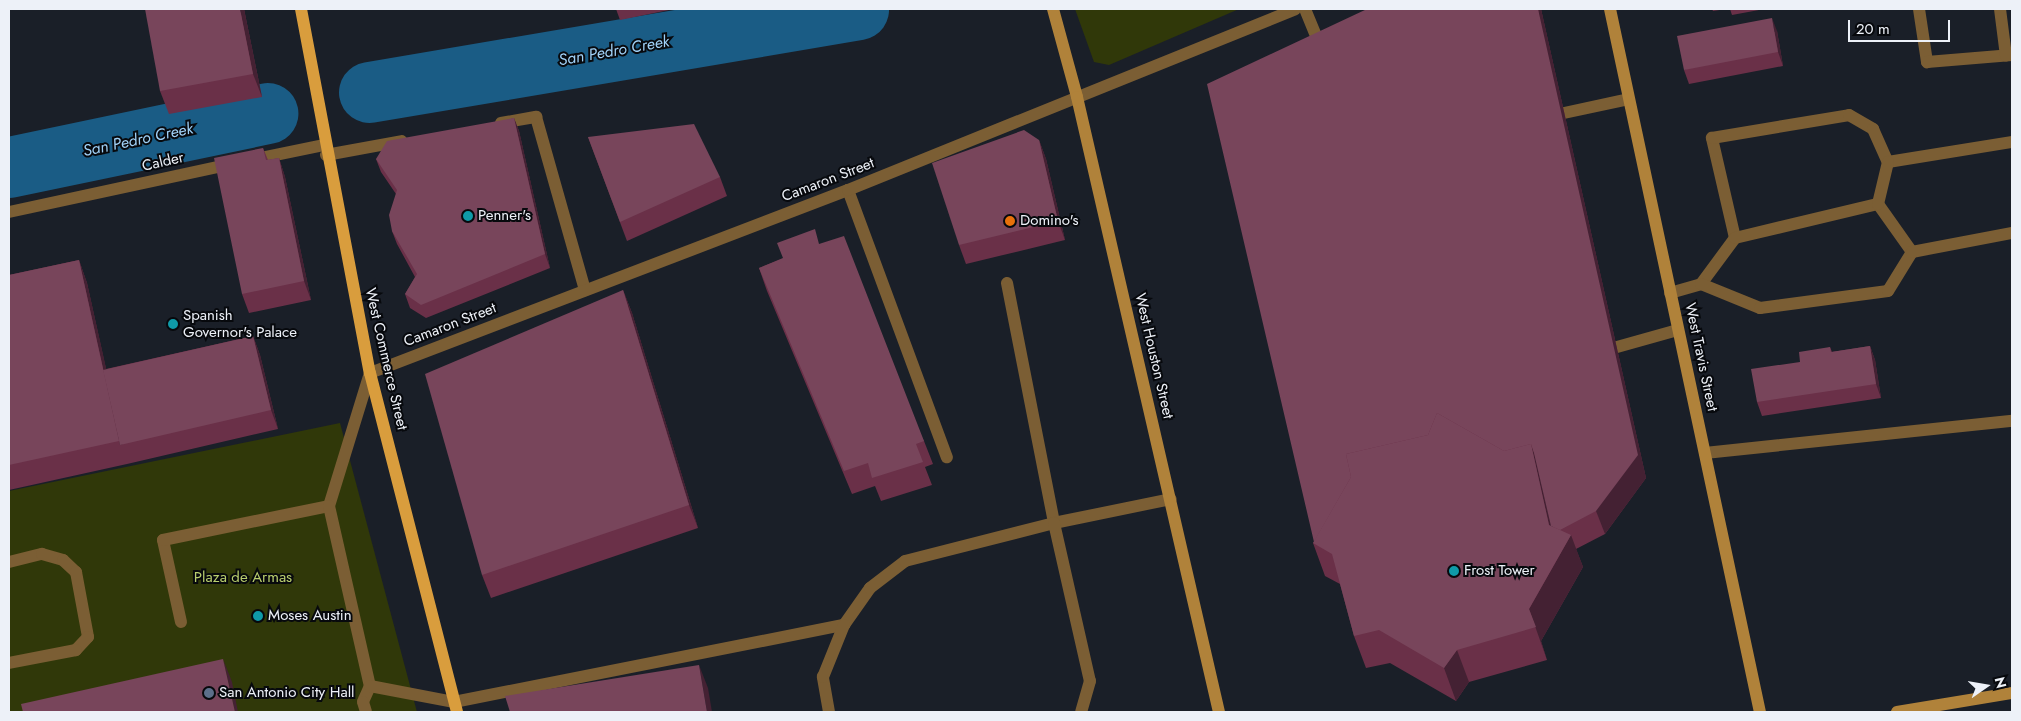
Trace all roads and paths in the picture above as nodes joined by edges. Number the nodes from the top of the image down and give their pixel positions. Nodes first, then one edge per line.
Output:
1 (301, 9) edge
2 (1053, 9) edge
3 (1295, 9) edge
4 (1306, 9) edge
5 (1610, 9) edge
6 (1919, 9) edge
7 (2000, 9) edge
8 (2009, 55) edge
9 (1324, 56) edge
10 (1077, 97) junction
11 (1629, 99) junction
12 (1564, 113) dead end
13 (489, 125) edge
14 (413, 139) edge
15 (2012, 142) edge
16 (325, 150) junction
17 (1888, 162) junction
18 (848, 190) junction
19 (1878, 204) junction
20 (9, 212) edge
21 (2012, 233) edge
22 (1735, 238) junction
23 (1912, 252) junction
24 (1007, 283) dead end
25 (1701, 284) junction
26 (585, 290) junction
27 (1670, 292) junction
28 (1678, 330) junction
29 (1617, 347) dead end
30 (370, 373) junction
31 (2012, 421) edge
32 (1705, 453) junction
33 (947, 457) dead end
34 (1171, 499) junction
35 (329, 506) junction
36 (1054, 523) junction
37 (9, 562) edge
38 (181, 622) dead end
39 (844, 625) junction
40 (9, 663) edge
41 (370, 686) junction
42 (2012, 693) edge
43 (456, 707) edge
44 (366, 712) edge
45 (829, 712) edge
46 (1081, 712) edge
47 (1219, 712) edge
48 (1760, 712) edge
49 (1897, 712) edge

1 - 16 main road, West Commerce Street
2 - 10 main road, West Houston Street
3 - 10 street, Camaron Street
4 - 9 street
5 - 11 main road, West Travis Street
6 - 8 street
7 - 8 street
10 - 18 street, Camaron Street
10 - 34 main road, West Houston Street
11 - 12 street
11 - 27 main road, West Travis Street
13 - 26 street
14 - 16 street, Calder
15 - 17 street
16 - 20 street, Calder
16 - 30 main road, West Commerce Street
17 - 19 street
17 - 22 street
18 - 26 street, Camaron Street
18 - 33 street
19 - 22 street
19 - 23 street
21 - 23 street
22 - 25 street
23 - 25 street
24 - 36 street
25 - 27 street
26 - 30 street, Camaron Street
27 - 28 main road, West Travis Street
28 - 29 street
28 - 32 main road, West Travis Street
30 - 35 street
30 - 43 main road, West Commerce Street
31 - 32 street
32 - 48 main road, West Travis Street
34 - 36 street
34 - 47 main road, West Houston Street
35 - 38 street
35 - 41 street
36 - 39 street
36 - 46 street
37 - 40 street
39 - 43 street
39 - 45 street
41 - 43 street
41 - 44 street
42 - 49 main road

